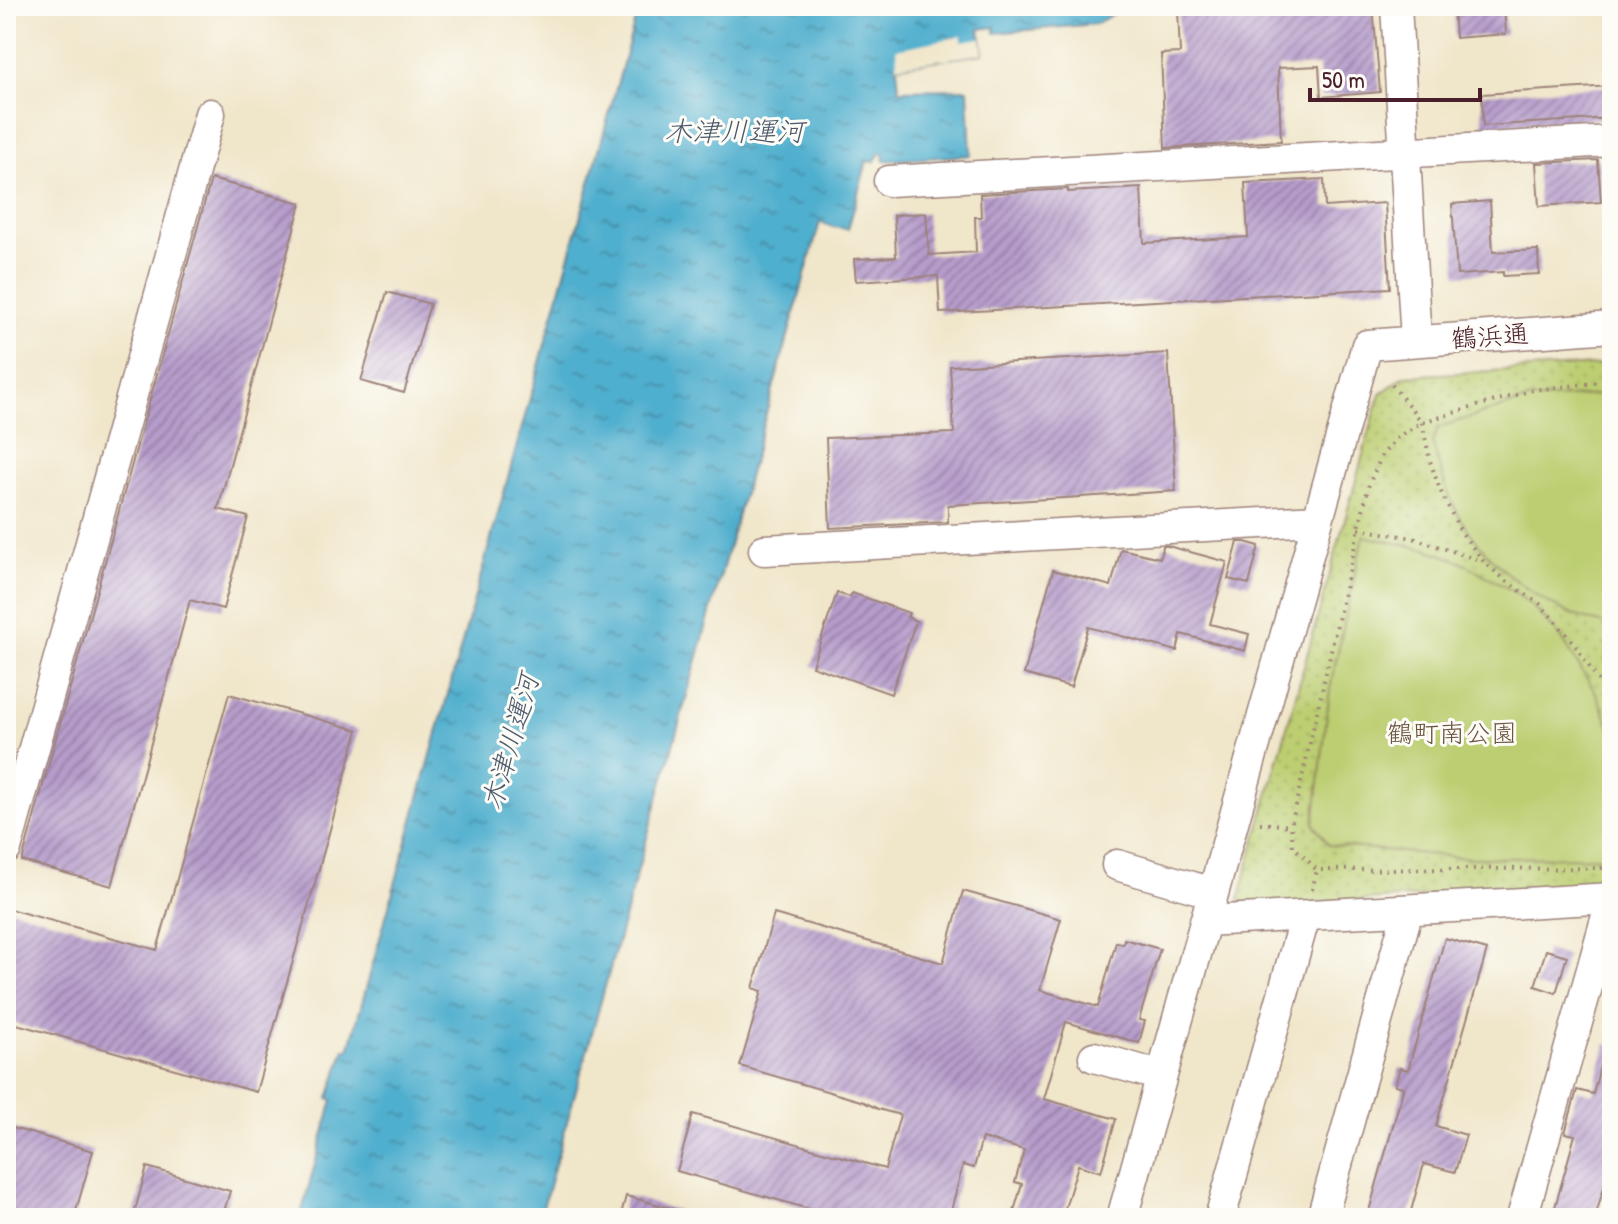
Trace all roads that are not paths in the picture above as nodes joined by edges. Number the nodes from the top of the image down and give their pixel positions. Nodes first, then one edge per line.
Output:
1 (1396, 6) edge
2 (210, 114) dead end
3 (1612, 141) edge
4 (1405, 152) junction
5 (889, 181) dead end
6 (1612, 327) edge
7 (1416, 341) junction
8 (1317, 520) junction
9 (764, 550) dead end
10 (6, 849) edge
11 (1117, 865) dead end
12 (1612, 898) edge
13 (1209, 907) junction
14 (1408, 910) junction
15 (1305, 916) junction
16 (1094, 1057) dead end
17 (1161, 1076) junction
18 (1123, 1218) edge
19 (1220, 1218) edge
20 (1322, 1218) edge
21 (1522, 1218) edge

1 - 4 street
2 - 10 street
3 - 4 street
4 - 5 street
4 - 7 street
6 - 7 street, 鶴浜通
7 - 8 street, 鶴浜通
8 - 9 street
8 - 13 street
11 - 13 street
12 - 14 street
12 - 21 street
13 - 15 street
13 - 17 street
14 - 15 street
14 - 20 street
15 - 19 street
16 - 17 street
17 - 18 street

